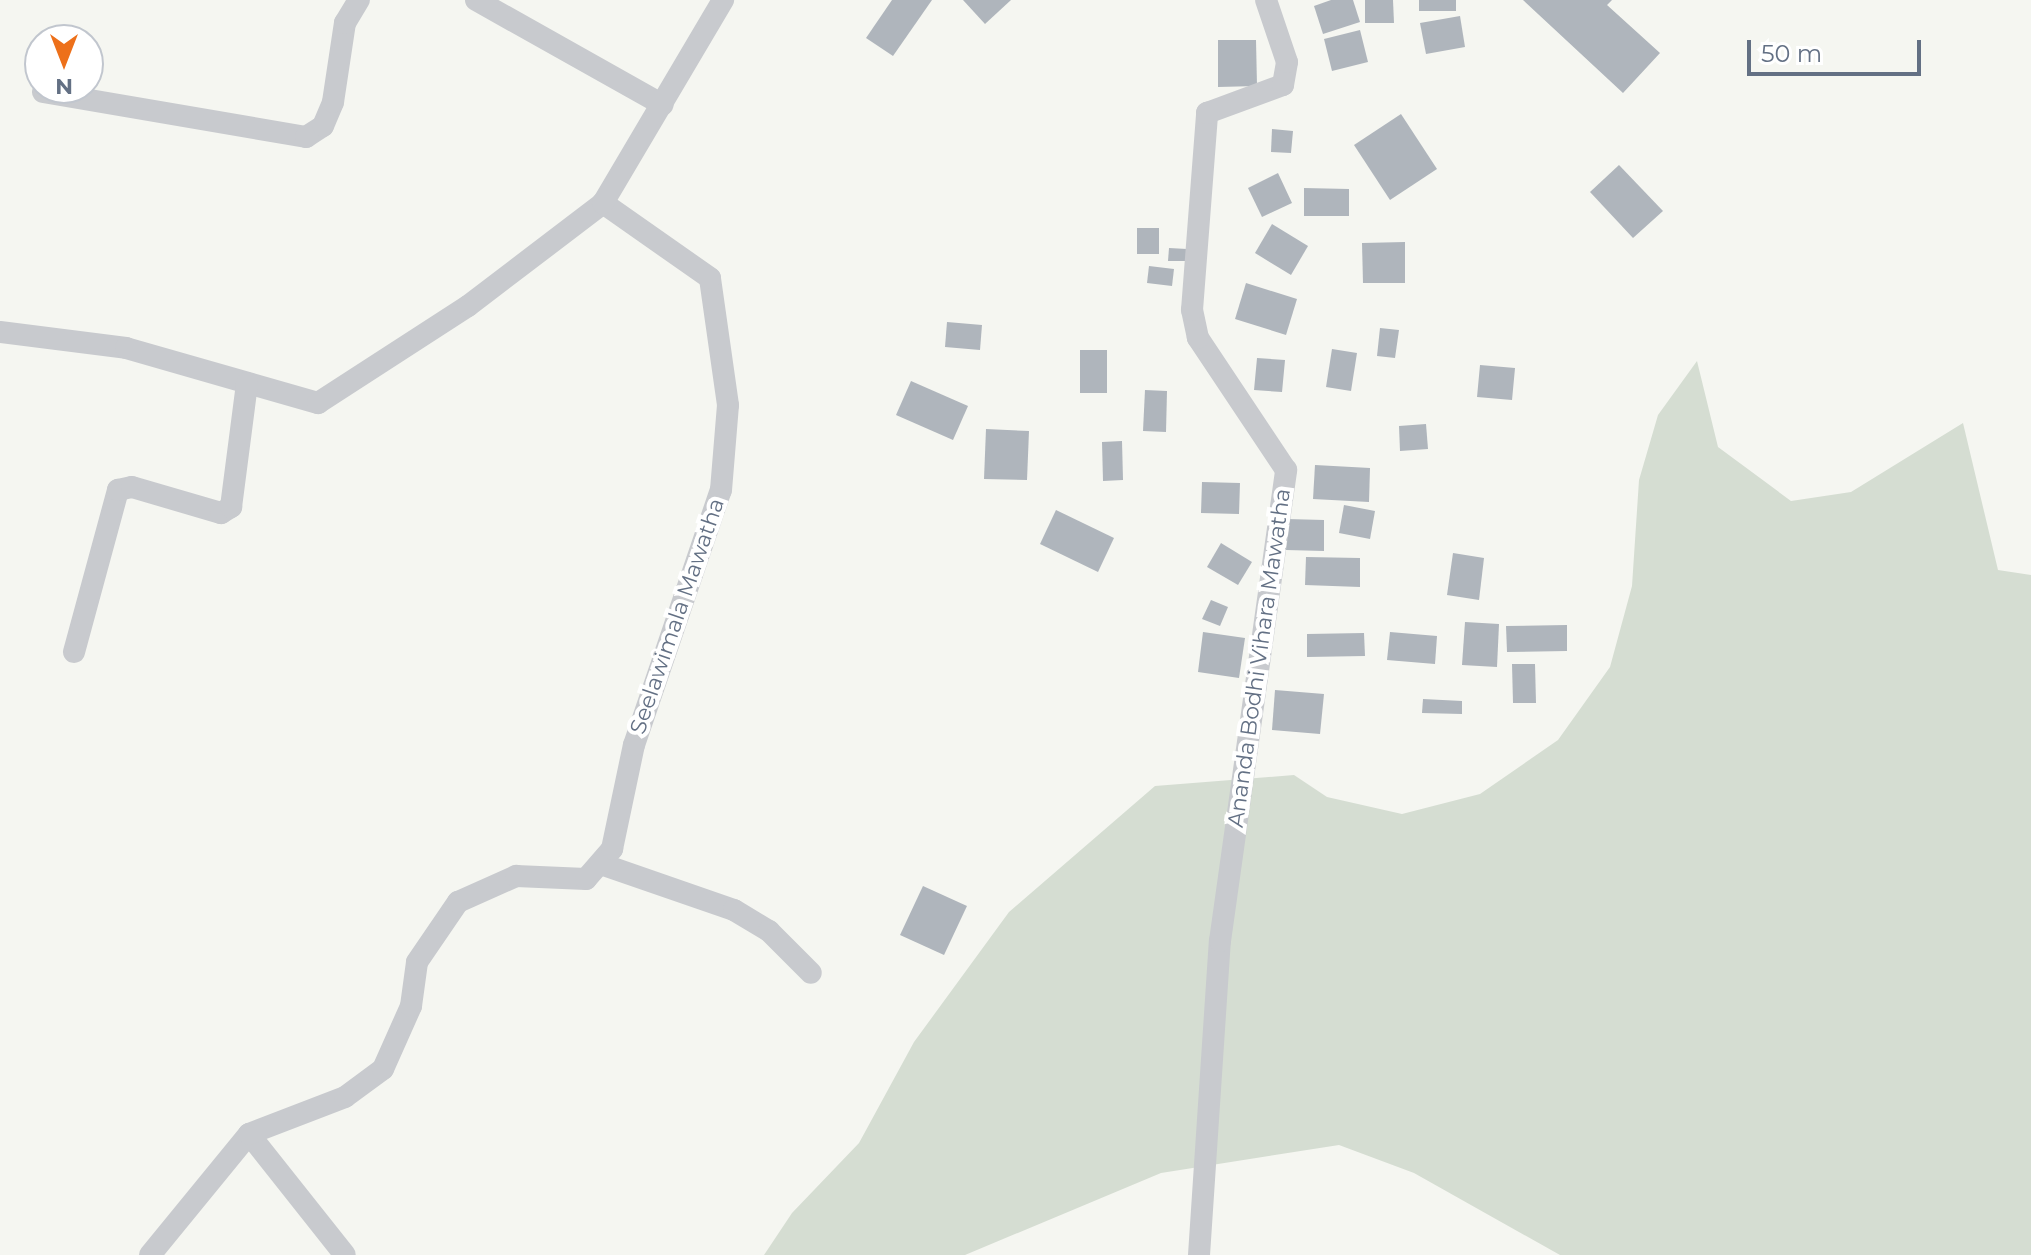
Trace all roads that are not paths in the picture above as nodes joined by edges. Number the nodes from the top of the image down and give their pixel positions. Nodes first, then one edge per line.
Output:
1 (359, 0) edge
2 (476, 0) edge
3 (723, 0) edge
4 (1266, 0) edge
5 (104, 102) edge
6 (663, 105) junction
7 (603, 203) junction
8 (0, 332) edge
9 (247, 383) junction
10 (74, 652) dead end
11 (594, 872) junction
12 (811, 973) dead end
13 (249, 1134) junction
14 (150, 1255) edge
15 (345, 1255) edge
16 (1199, 1255) edge

1 - 5 street
2 - 6 street
3 - 6 street
4 - 16 street, Ananda Bodhi Vihara Mawatha
6 - 7 street
7 - 9 street
7 - 11 street, Seelawimala Mawatha
8 - 9 street
9 - 10 street
11 - 12 street
11 - 13 street
13 - 14 street
13 - 15 street

